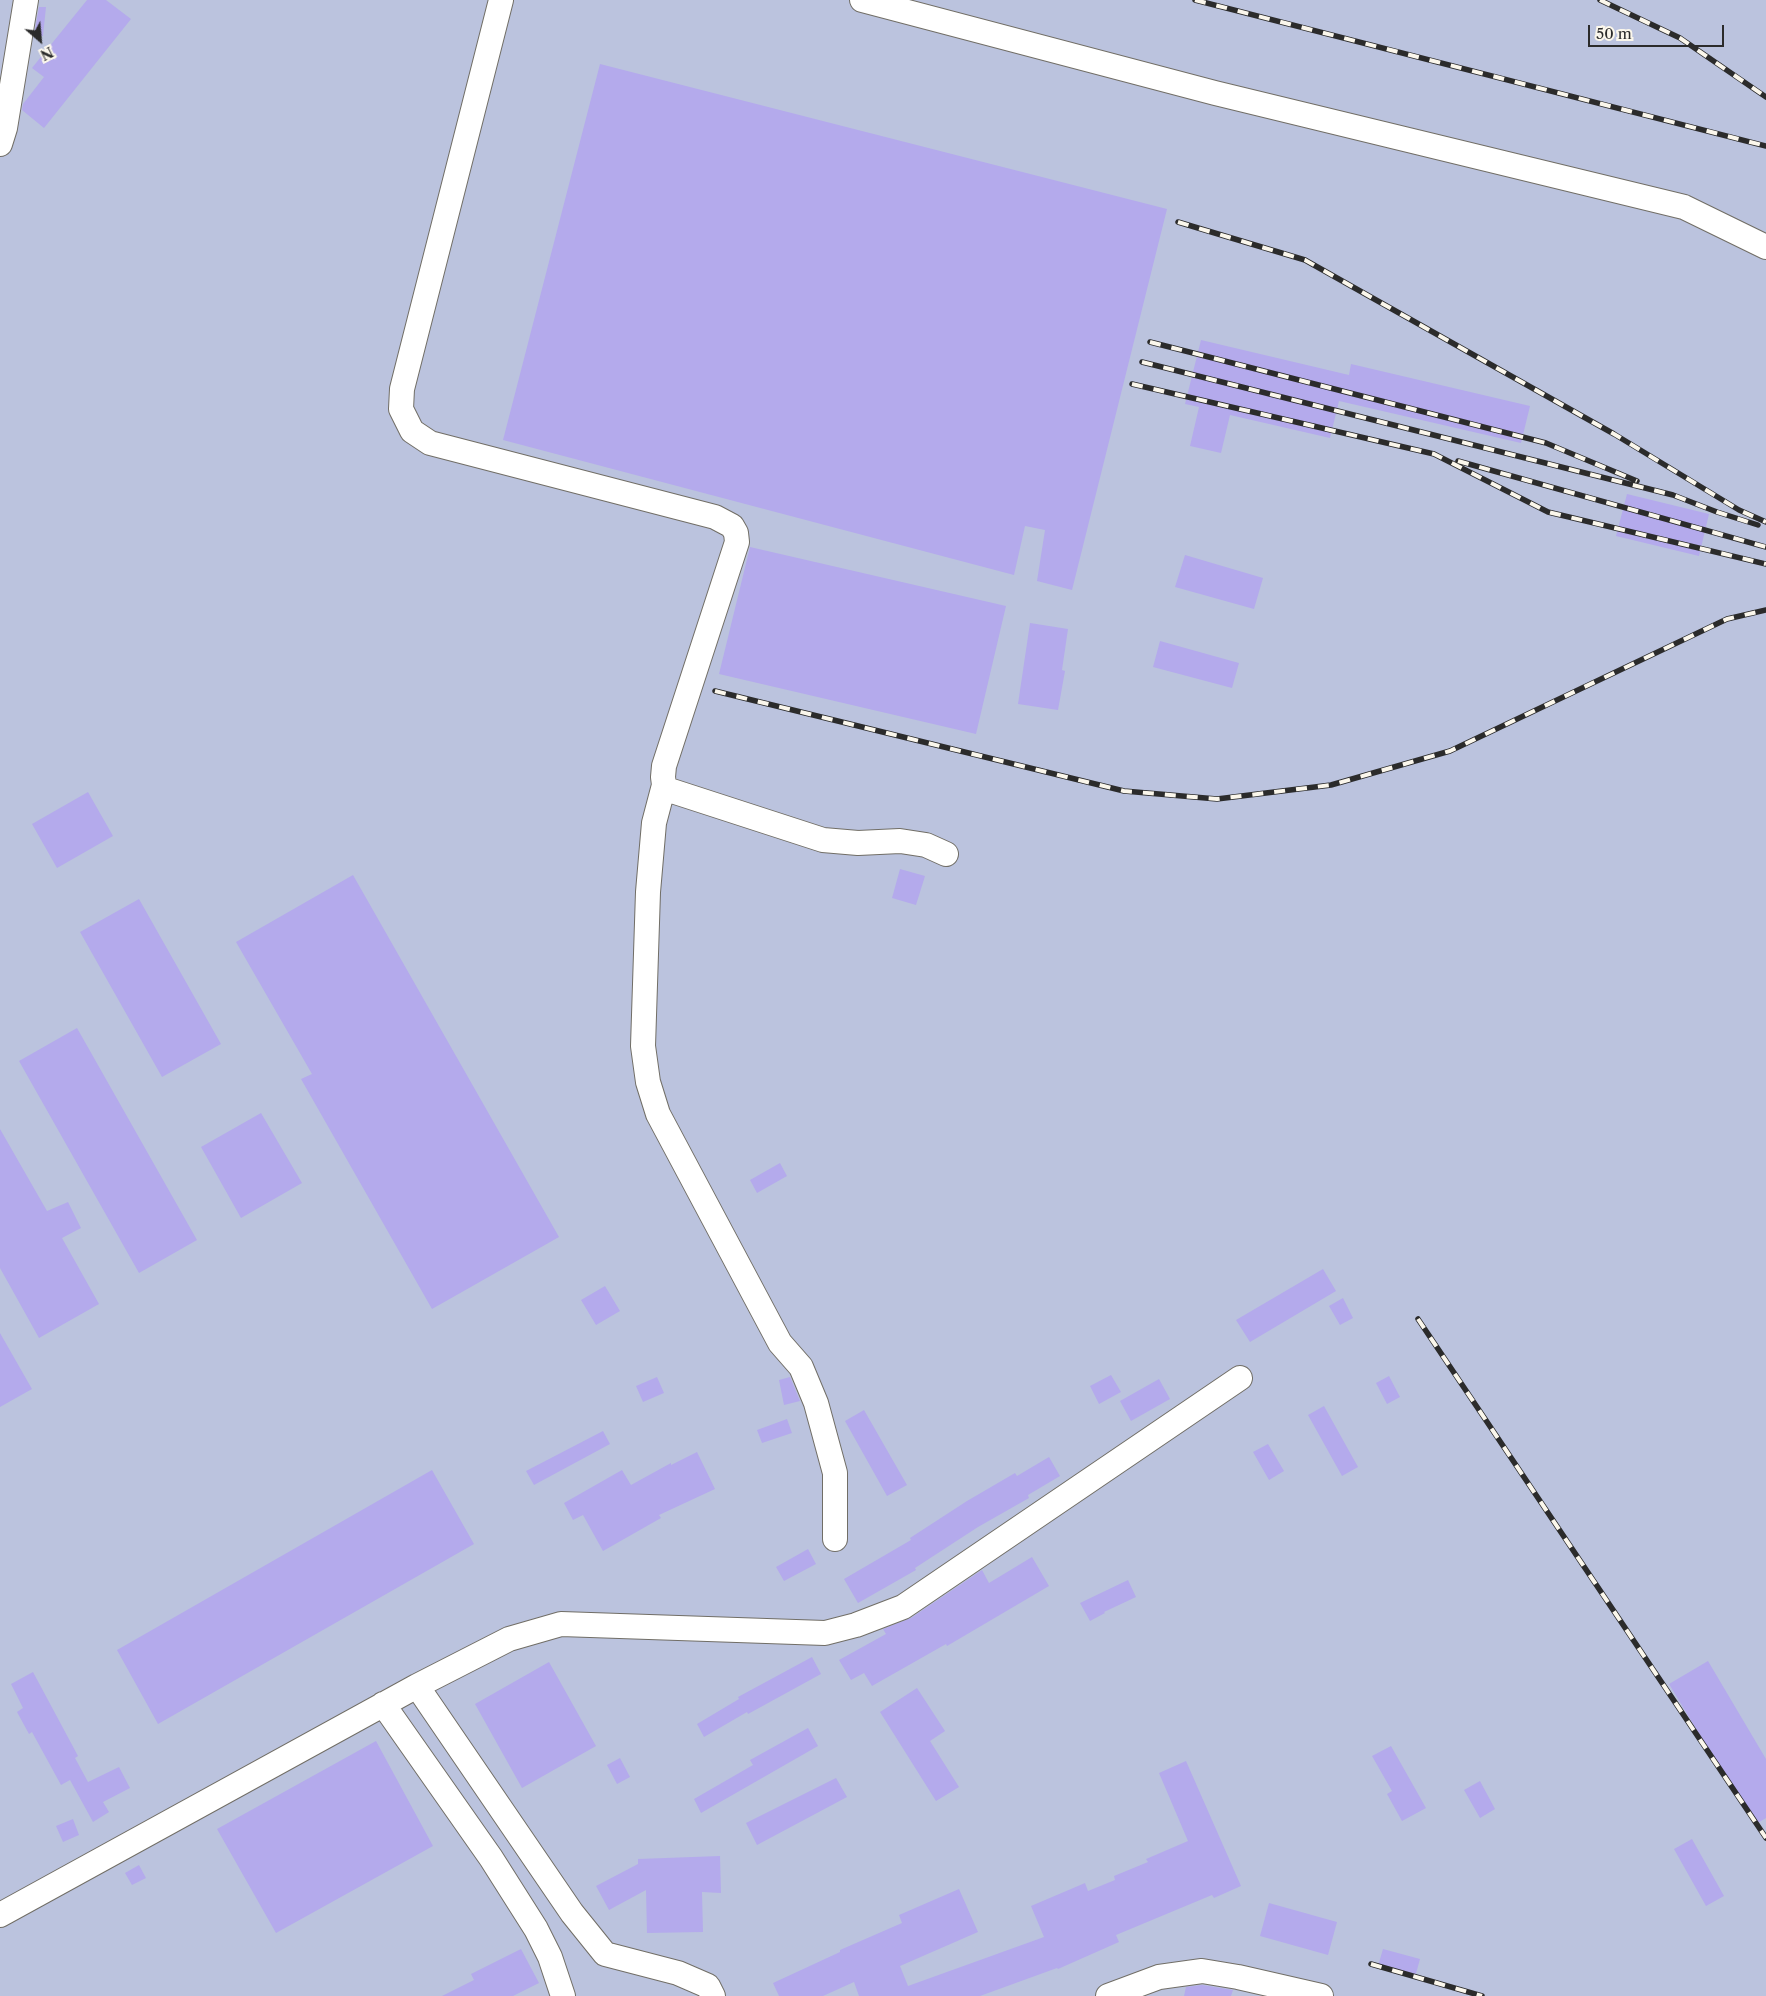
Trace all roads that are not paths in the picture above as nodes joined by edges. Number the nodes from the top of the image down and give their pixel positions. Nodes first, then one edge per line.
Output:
1 (26, 0) edge
2 (501, 0) edge
3 (862, 0) edge
4 (0, 144) edge
5 (1766, 247) edge
6 (664, 785) junction
7 (946, 854) dead end
8 (1240, 1378) dead end
9 (836, 1539) dead end
10 (417, 1686) junction
11 (383, 1704) junction
12 (568, 1908) junction
13 (0, 1914) edge
14 (536, 1929) junction
15 (562, 1996) edge
16 (713, 1996) edge
17 (1108, 1996) edge
18 (1321, 1996) edge

1 - 4 street
2 - 6 street
3 - 5 street
6 - 7 street
6 - 9 street
8 - 10 street
10 - 11 street
10 - 12 street
11 - 13 street
11 - 14 street
12 - 14 street
12 - 16 street
14 - 15 street
17 - 18 street

